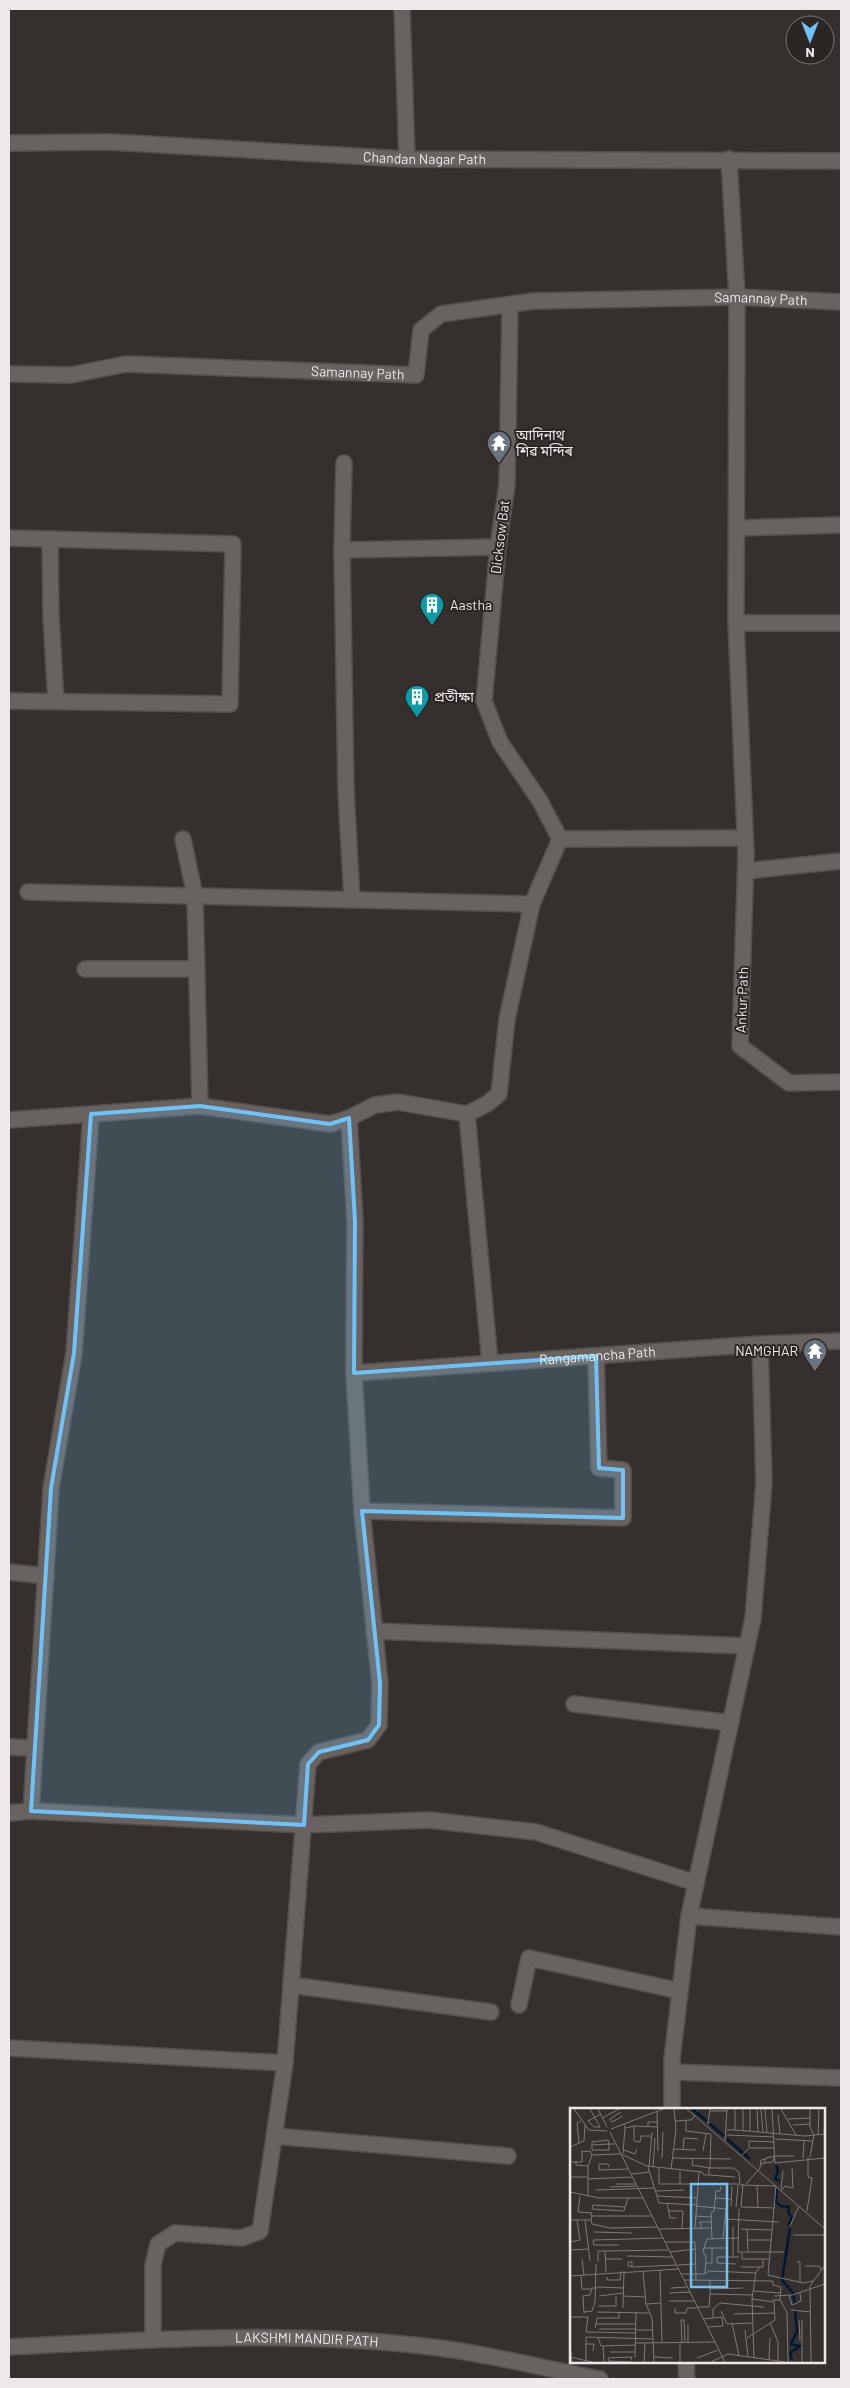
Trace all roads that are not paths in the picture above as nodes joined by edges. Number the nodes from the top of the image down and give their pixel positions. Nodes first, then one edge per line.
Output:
1 (402, 9) edge
2 (9, 143) edge
3 (407, 159) junction
4 (729, 159) junction
5 (841, 161) edge
6 (737, 297) junction
7 (841, 302) edge
8 (510, 305) junction
9 (9, 374) edge
10 (344, 463) dead end
11 (841, 525) edge
12 (737, 528) junction
13 (9, 538) edge
14 (50, 539) junction
15 (498, 547) junction
16 (342, 550) junction
17 (841, 623) edge
18 (736, 624) junction
19 (9, 700) edge
20 (56, 701) junction
21 (745, 838) junction
22 (183, 839) dead end
23 (560, 839) junction
24 (841, 861) edge
25 (746, 871) junction
26 (28, 892) dead end
27 (195, 896) junction
28 (352, 900) junction
29 (532, 904) junction
30 (85, 969) dead end
31 (197, 969) junction
32 (841, 1082) edge
33 (200, 1106) junction
34 (91, 1114) junction
35 (467, 1114) junction
36 (348, 1118) junction
37 (9, 1120) edge
38 (841, 1341) edge
39 (760, 1344) junction
40 (596, 1356) junction
41 (490, 1363) junction
42 (354, 1373) junction
43 (362, 1511) junction
44 (9, 1572) edge
45 (46, 1576) junction
46 (374, 1631) junction
47 (747, 1646) junction
48 (574, 1704) dead end
49 (731, 1723) junction
50 (9, 1747) edge
51 (35, 1748) junction
52 (31, 1811) junction
53 (10, 1812) dead end
54 (304, 1825) junction
55 (696, 1883) junction
56 (689, 1916) junction
57 (841, 1927) edge
58 (292, 1985) junction
59 (680, 1991) junction
60 (519, 2005) dead end
61 (491, 2012) dead end
62 (9, 2048) edge
63 (285, 2063) junction
64 (672, 2072) junction
65 (841, 2078) edge
66 (672, 2108) edge
67 (274, 2136) junction
68 (508, 2156) dead end
69 (153, 2340) junction
70 (9, 2347) edge
71 (686, 2363) edge
72 (600, 2379) edge
73 (687, 2379) edge

1 - 3 street
2 - 3 street, Chandan Nagar Path
3 - 4 street, Chandan Nagar Path
4 - 5 street, Chandan Nagar Path
4 - 6 street
6 - 7 street, Samannay Path
6 - 8 street, Samannay Path
6 - 12 street
8 - 9 street, Samannay Path
8 - 15 street, Dicksow Bat
10 - 16 street
11 - 12 street
12 - 18 street
13 - 14 street
14 - 20 street
14 - 20 street
15 - 16 street
15 - 23 street, Dicksow Bat
16 - 28 street
17 - 18 street
18 - 21 street
19 - 20 street
21 - 23 street
21 - 25 street
22 - 27 street
23 - 29 street
24 - 25 street
25 - 32 street, Ankur Path
26 - 27 street
27 - 28 street
27 - 31 street
28 - 29 street
29 - 35 street
30 - 31 street
31 - 33 street
33 - 34 street
33 - 36 street
34 - 37 street
34 - 45 street
35 - 36 street
35 - 41 street
36 - 42 street
38 - 39 street, Rangamancha Path
39 - 40 street, Rangamancha Path
39 - 47 street
40 - 41 street, Rangamancha Path
40 - 43 street
41 - 42 street, Rangamancha Path
42 - 43 street
43 - 46 street
44 - 45 street
45 - 51 street
46 - 47 street
46 - 54 street
47 - 49 street
48 - 49 street
49 - 55 street
50 - 51 street
51 - 52 street
52 - 53 street
52 - 54 street
54 - 55 street
54 - 58 street
55 - 56 street
56 - 57 street
56 - 59 street
58 - 61 street
58 - 63 street
59 - 60 street
59 - 64 street
62 - 63 street
63 - 67 street
64 - 65 street
64 - 66 street
67 - 68 street
67 - 69 street
69 - 70 street, LAKSHMI MANDIR PATH
69 - 72 street, LAKSHMI MANDIR PATH
71 - 73 street

